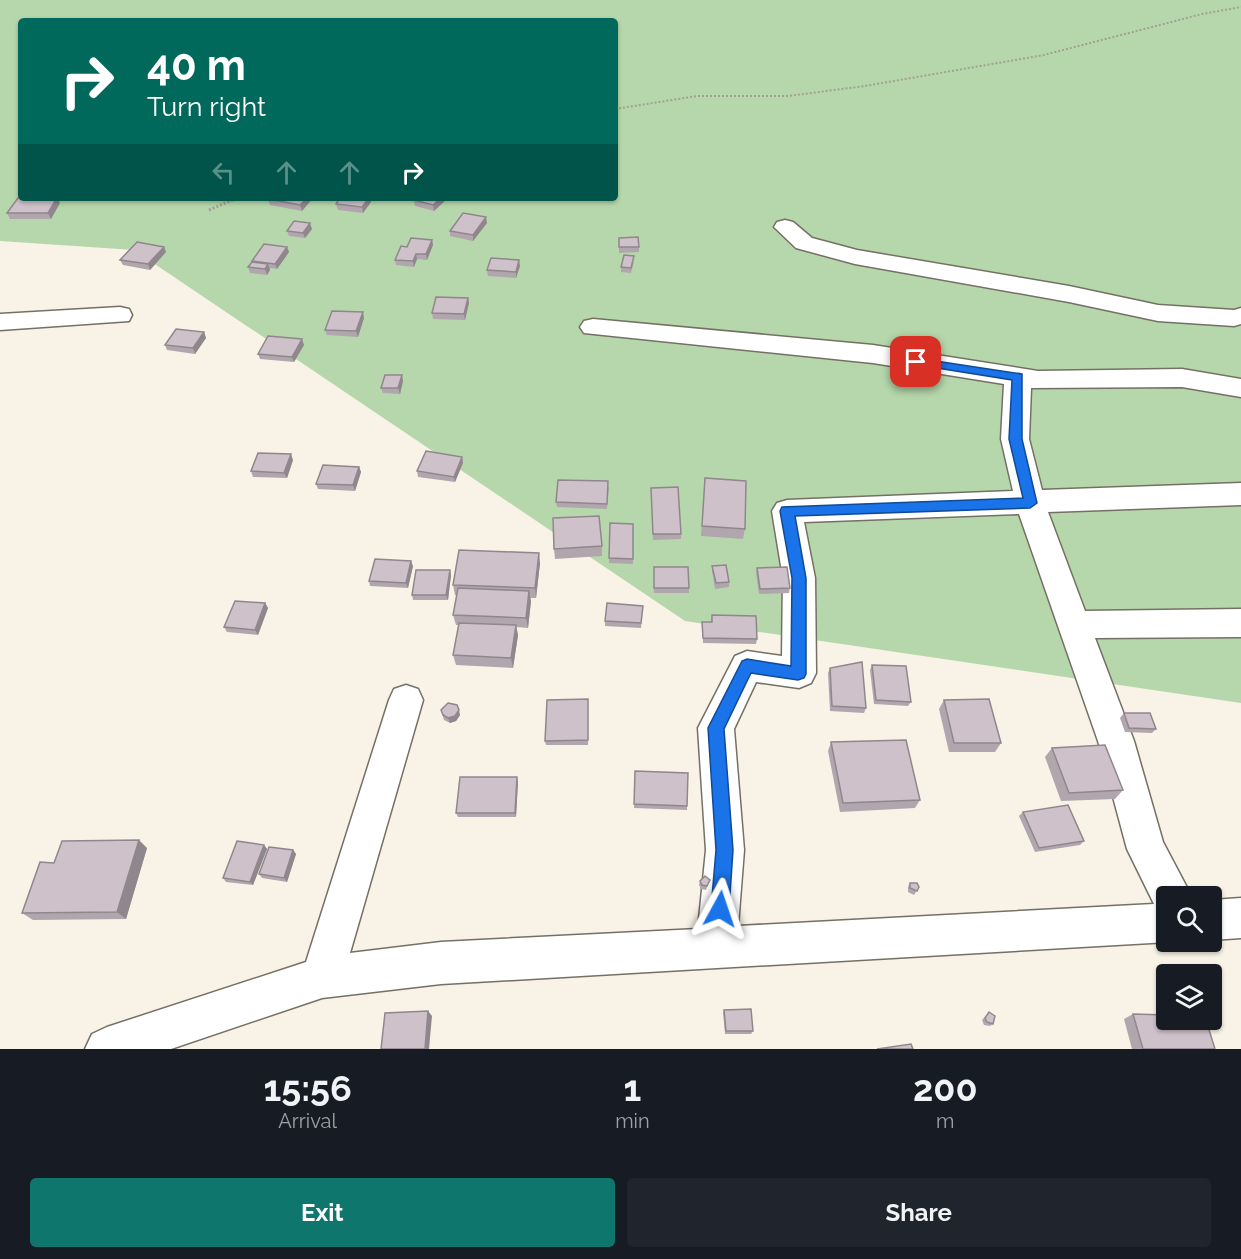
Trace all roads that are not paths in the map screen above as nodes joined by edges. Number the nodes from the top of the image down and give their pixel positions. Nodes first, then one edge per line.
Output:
1 (785, 227) dead end
2 (120, 315) dead end
3 (1241, 316) edge
4 (0, 322) edge
5 (593, 327) dead end
6 (1018, 377) junction
7 (1241, 388) edge
8 (1241, 494) edge
9 (1030, 503) junction
10 (1241, 623) edge
11 (1075, 625) junction
12 (405, 700) dead end
13 (1166, 886) edge
14 (1241, 918) edge
15 (1222, 919) edge
16 (1156, 924) edge
17 (716, 948) junction
18 (322, 977) junction
19 (107, 1049) edge

1 - 3 street
2 - 4 street
5 - 6 street
6 - 7 street
6 - 9 street
8 - 9 street
9 - 11 street
9 - 17 street
10 - 11 street
11 - 13 street
12 - 18 street
14 - 15 street
16 - 17 street
17 - 18 street
18 - 19 street

